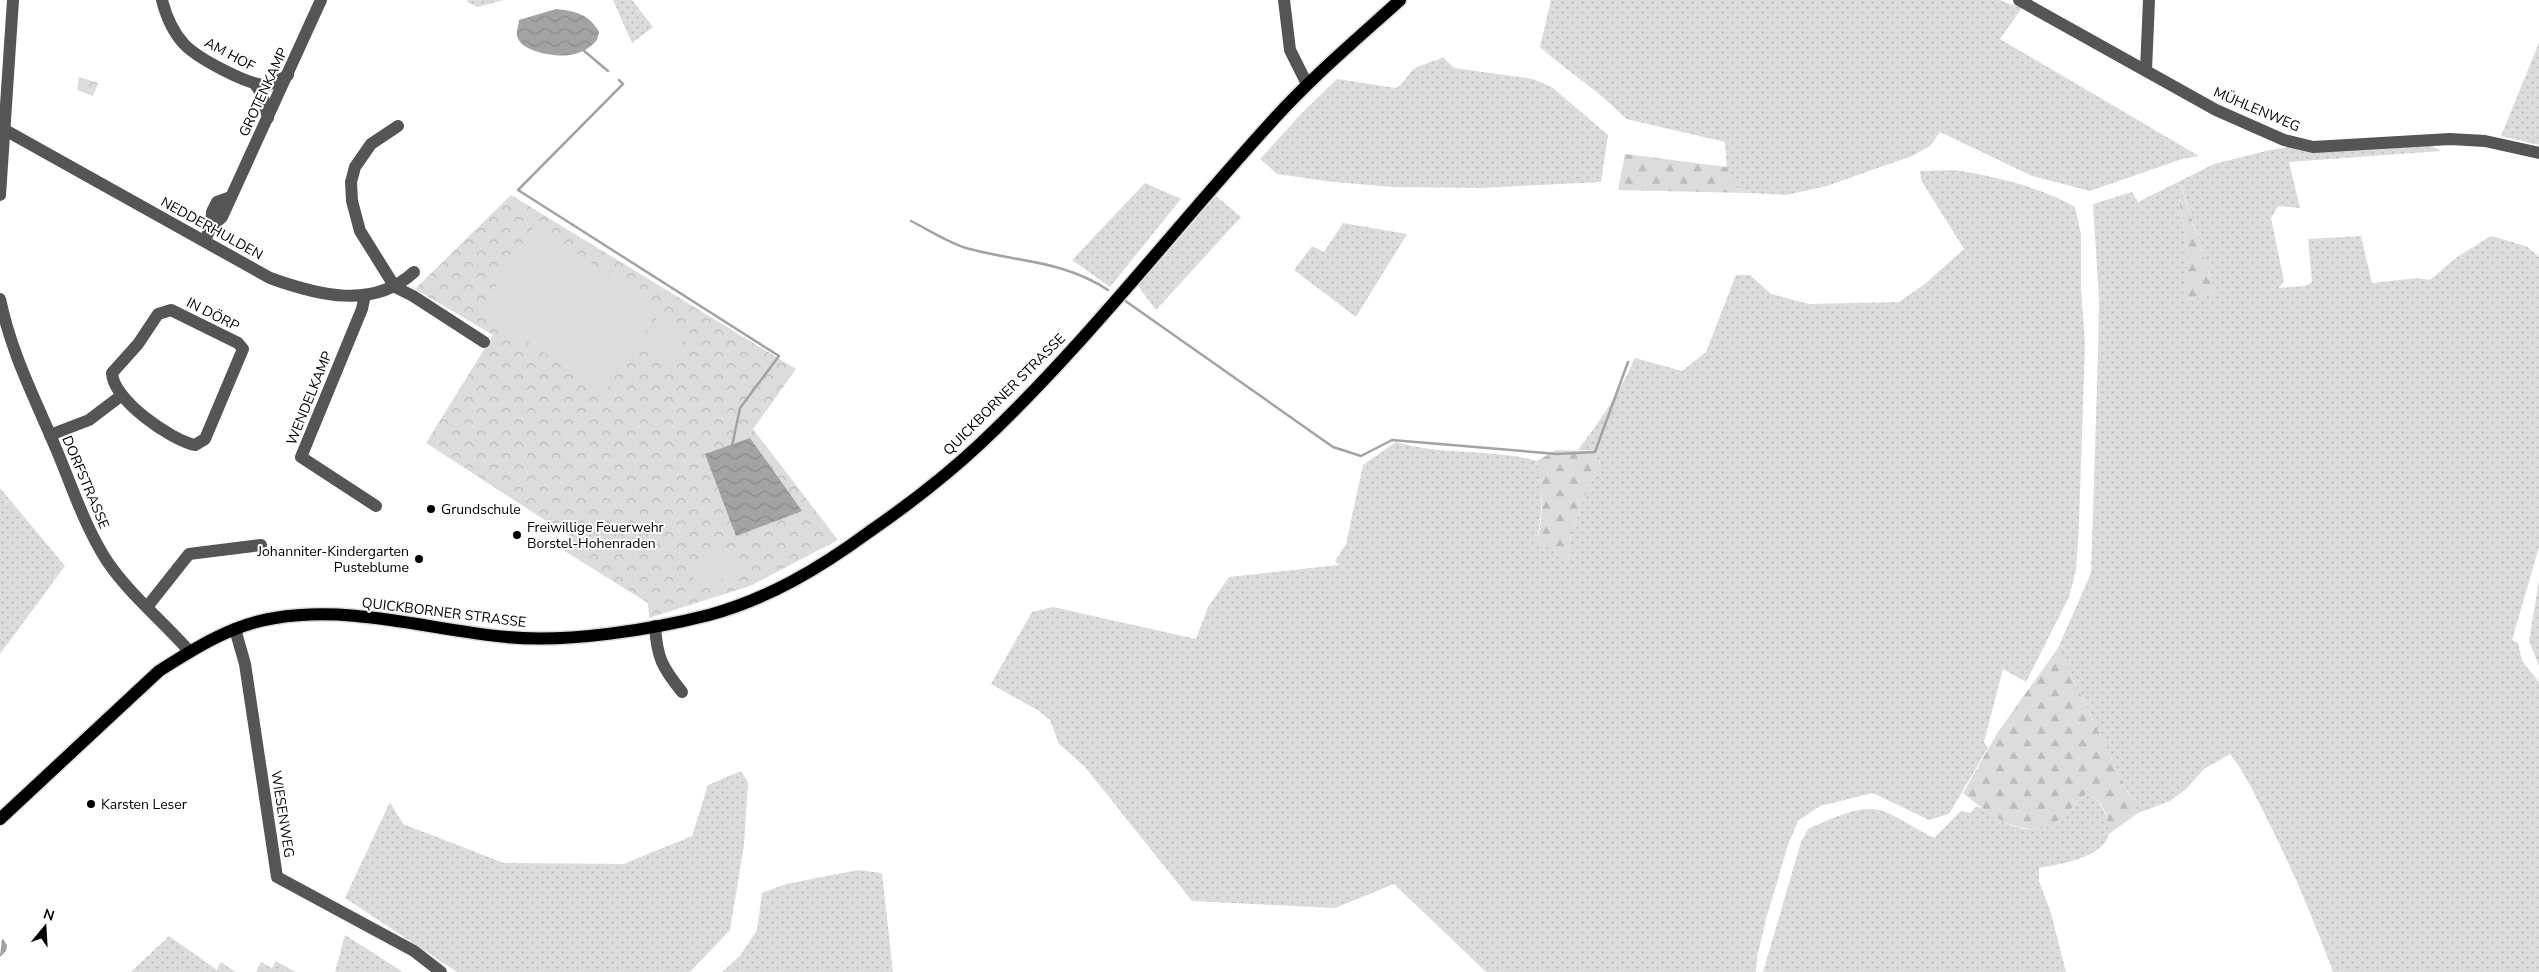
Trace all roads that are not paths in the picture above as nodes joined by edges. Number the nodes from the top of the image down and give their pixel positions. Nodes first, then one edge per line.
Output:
1 (13, 0) edge
2 (162, 0) edge
3 (321, 0) edge
4 (1284, 0) edge
5 (1400, 0) edge
6 (2019, 0) edge
7 (2148, 0) edge
8 (2146, 70) junction
9 (288, 76) junction
10 (255, 84) junction
11 (1307, 84) junction
12 (268, 118) junction
13 (398, 126) dead end
14 (5, 130) junction
15 (2539, 153) edge
16 (0, 195) edge
17 (205, 240) junction
18 (414, 272) dead end
19 (394, 287) junction
20 (365, 295) junction
21 (0, 299) edge
22 (484, 342) dead end
23 (122, 395) junction
24 (50, 435) junction
25 (376, 506) dead end
26 (261, 545) dead end
27 (147, 607) junction
28 (655, 626) junction
29 (235, 629) junction
30 (189, 651) junction
31 (682, 692) dead end
32 (0, 819) edge
33 (441, 972) edge

1 - 14 street
2 - 10 street, AM HOF
3 - 9 street, GROTENKAMP
4 - 11 street
5 - 11 main road, QUICKBORNER STRASSE
6 - 8 street, MÜHLENWEG
7 - 8 street
8 - 15 street, MÜHLENWEG
9 - 10 street, AM HOF
9 - 12 street, GROTENKAMP
10 - 12 street, AM HOF
11 - 28 main road, QUICKBORNER STRASSE
12 - 17 street, GROTENKAMP
13 - 19 street
14 - 16 street
14 - 17 street, NEDDERHULDEN
17 - 20 street, NEDDERHULDEN
18 - 19 street, NEDDERHULDEN
19 - 20 street, NEDDERHULDEN
19 - 22 street
20 - 25 street, WENDELKAMP
21 - 24 street, DORFSTRASSE
23 - 23 street, IN DÖRP
23 - 24 street
24 - 27 street, DORFSTRASSE
26 - 27 street
27 - 30 street, DORFSTRASSE
28 - 29 main road, QUICKBORNER STRASSE
28 - 31 street
29 - 30 main road, QUICKBORNER STRASSE
29 - 33 street, WIESENWEG
30 - 32 main road, QUICKBORNER STRASSE

